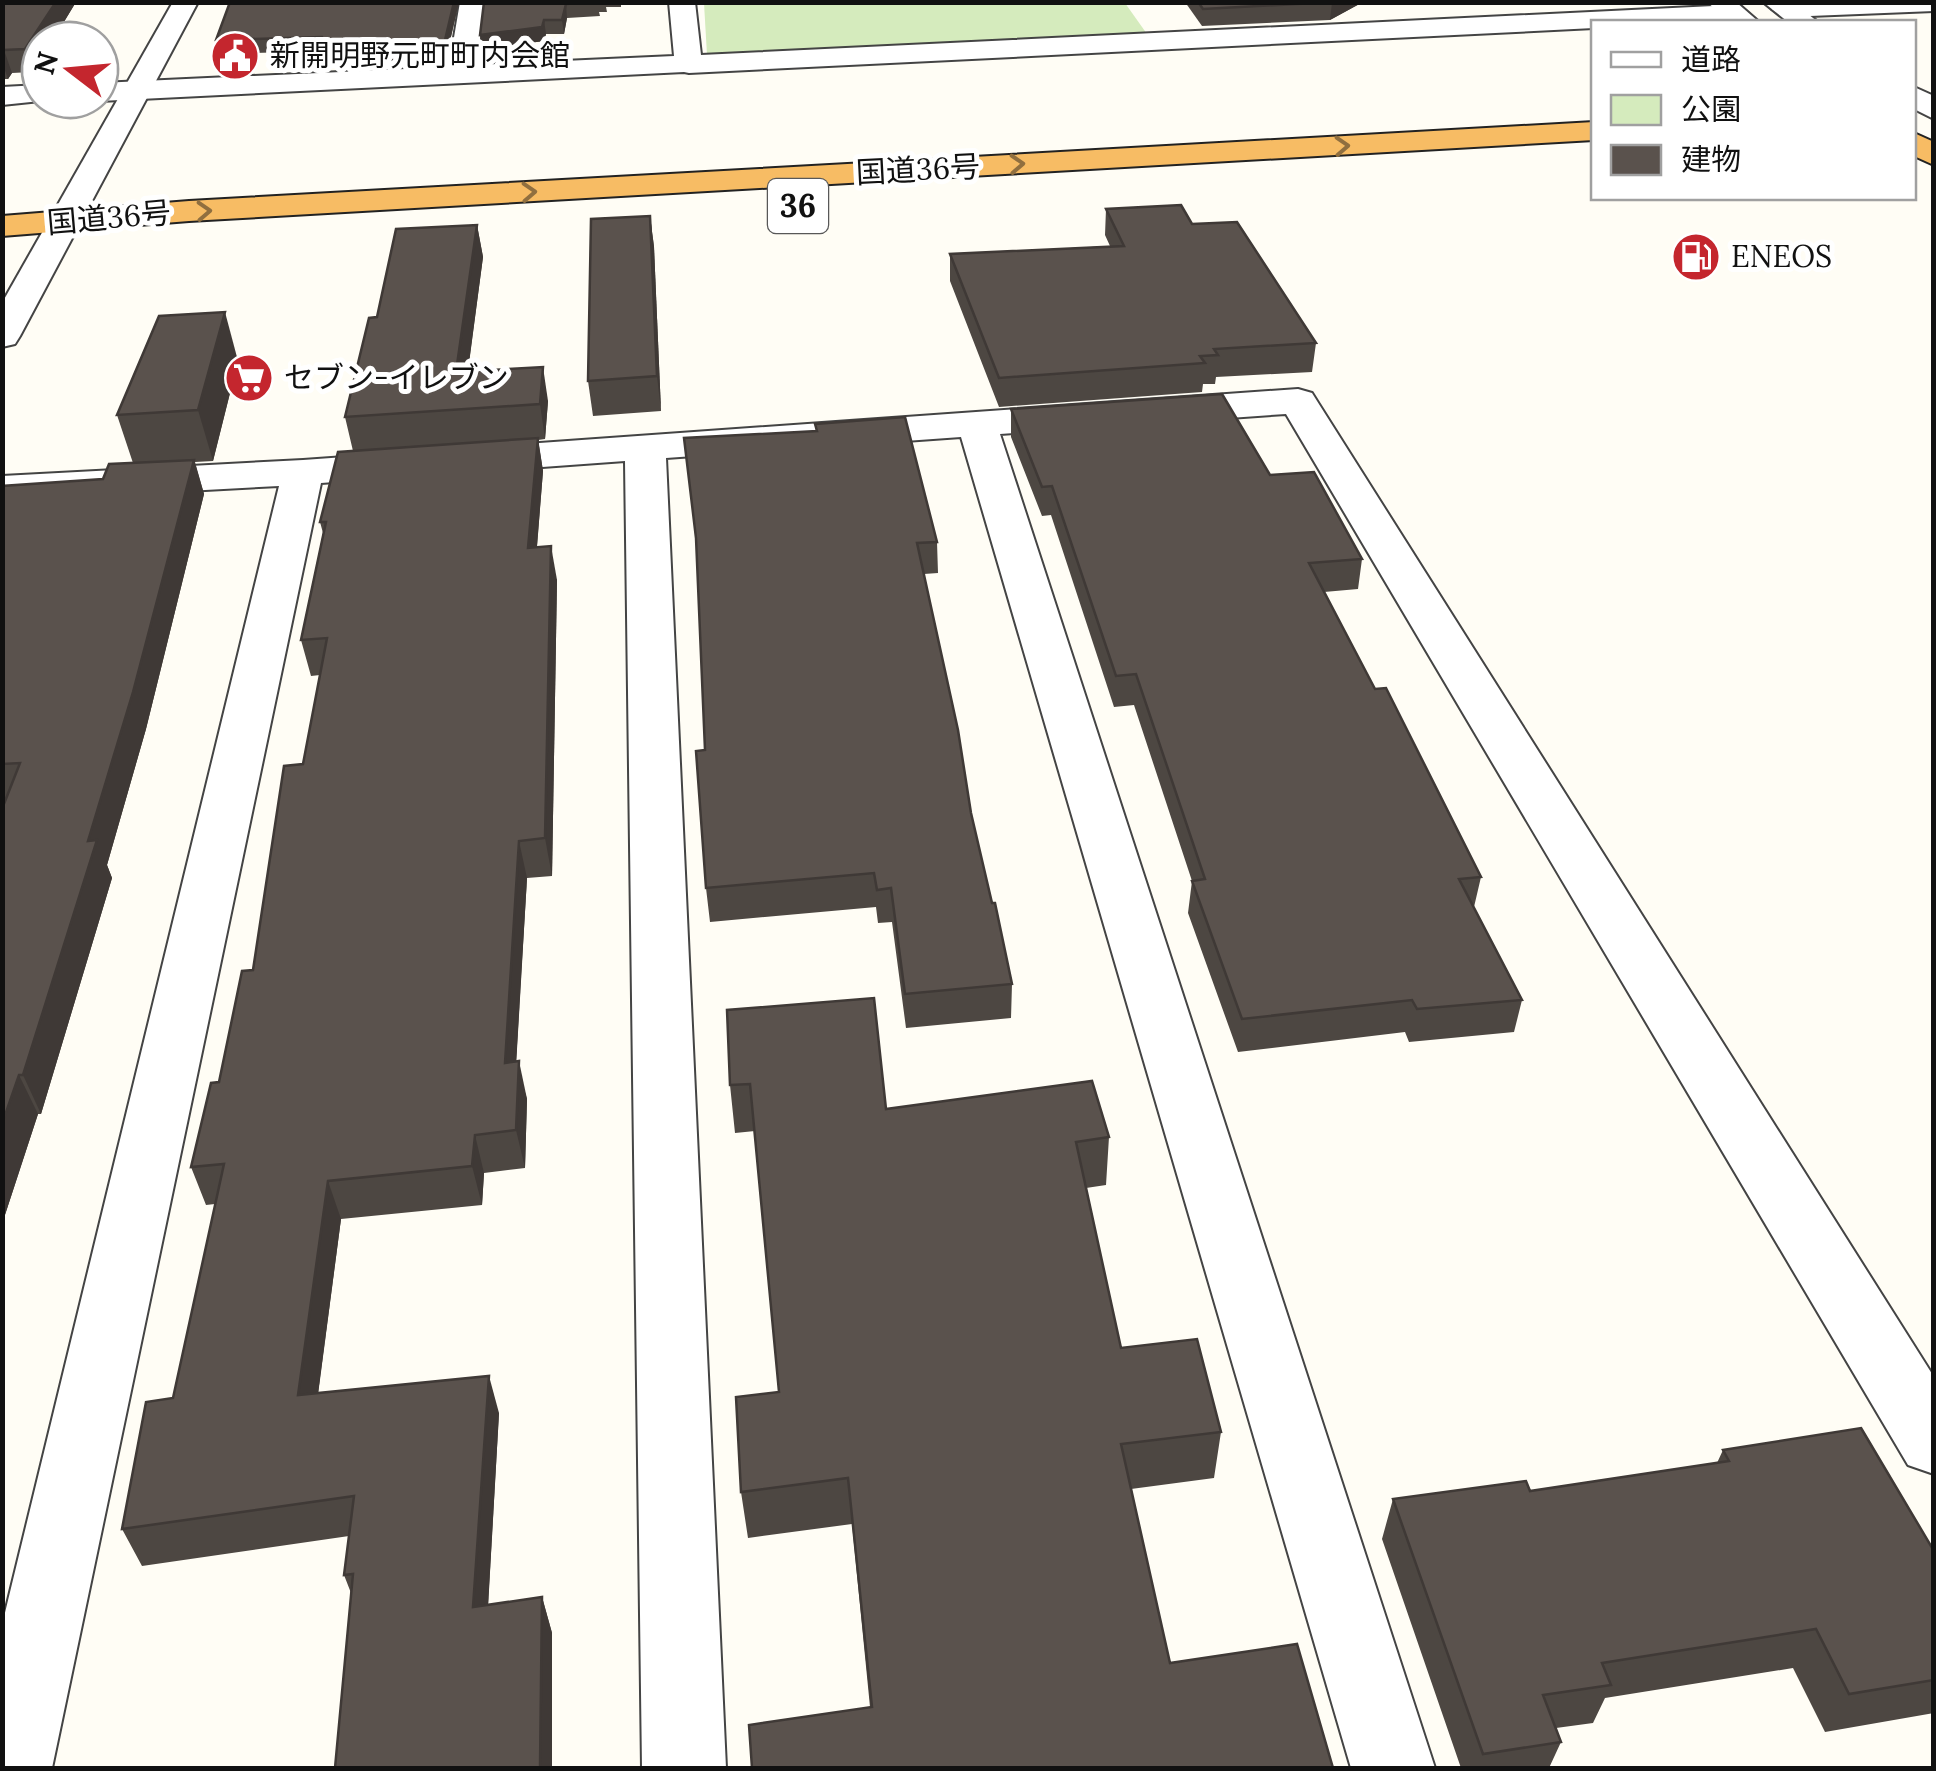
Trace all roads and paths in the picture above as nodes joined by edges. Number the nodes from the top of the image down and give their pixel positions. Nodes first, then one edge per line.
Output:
1 (186, 2) edge
2 (473, 2) edge
3 (682, 2) edge
4 (1378, 2) edge
5 (1934, 3) edge
6 (1789, 11) edge
7 (1733, 13) edge
8 (1157, 15) dead end
9 (1606, 20) edge
10 (1591, 21) edge
11 (1406, 31) junction
12 (1175, 41) junction
13 (688, 65) junction
14 (461, 75) junction
15 (140, 90) junction
16 (120, 91) edge
17 (1591, 131) edge
18 (1591, 162) edge
19 (2, 226) edge
20 (58, 235) junction
21 (2, 252) edge
22 (2, 336) edge
23 (978, 426) junction
24 (645, 448) junction
25 (303, 472) junction
26 (2, 489) edge
27 (1934, 1442) edge
28 (10, 1768) edge
29 (684, 1768) edge
30 (1393, 1768) edge

1 - 15 street
2 - 14 street
3 - 13 street
4 - 11 street
5 - 6 street
7 - 9 street
8 - 12 street
10 - 11 street
11 - 12 street
12 - 13 street
13 - 14 street
14 - 15 street
15 - 16 street
15 - 20 street
20 -> 17 highway, 国道36号 / 36
18 - 20 highway, 国道36号 / 36
19 - 20 highway, 国道36号 / 36
20 - 21 highway, 国道36号 / 36
20 - 22 street
23 - 24 street
23 - 27 street
23 - 30 street
24 - 25 street
24 - 29 street
25 - 26 street
25 - 28 street

